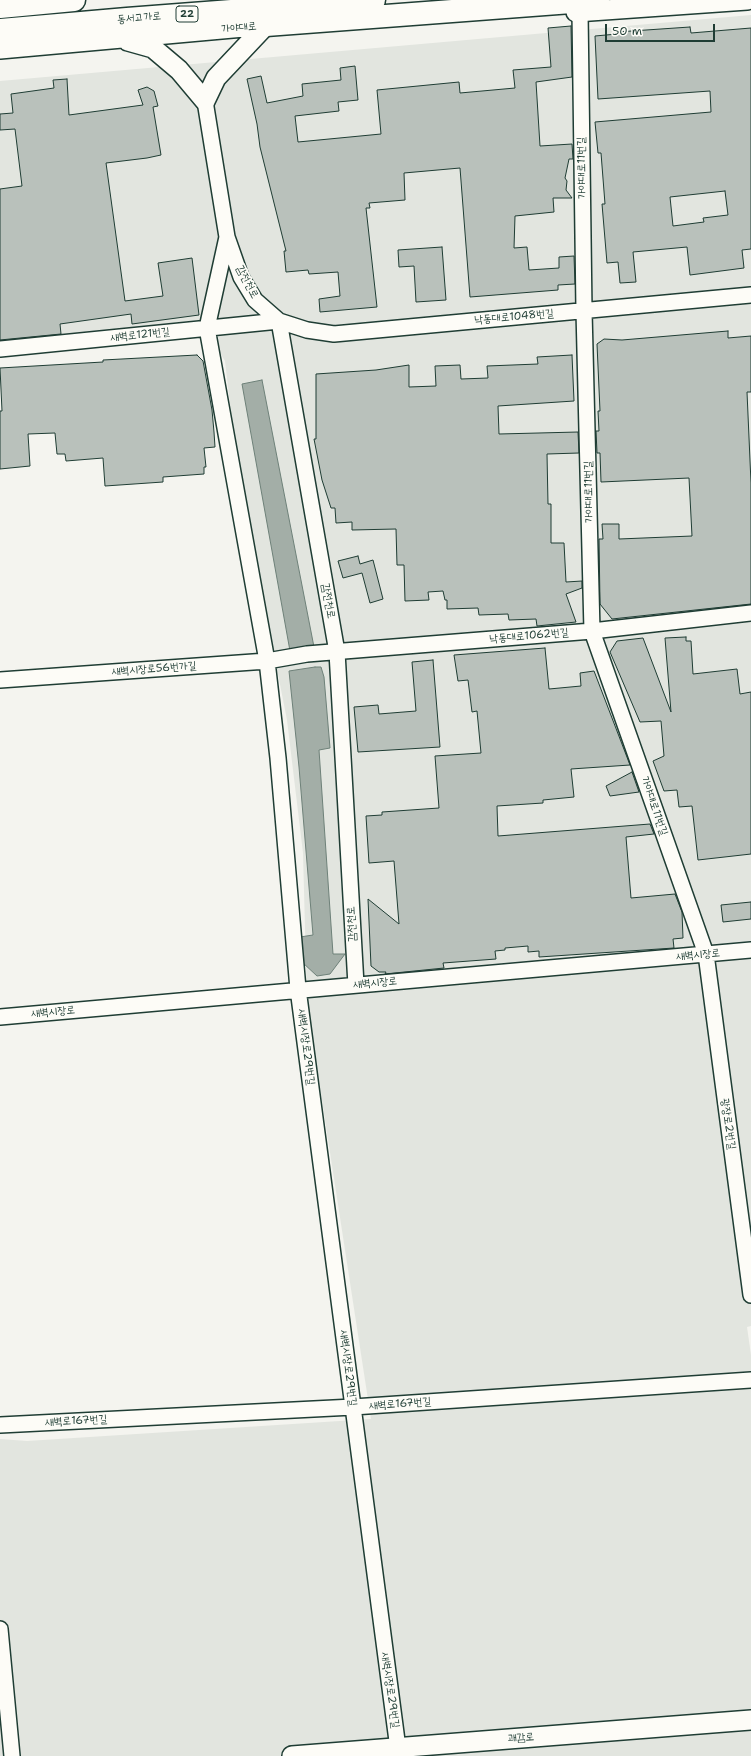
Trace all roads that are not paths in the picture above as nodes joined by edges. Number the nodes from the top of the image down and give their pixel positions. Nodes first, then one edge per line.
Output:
1 (74, 0) edge
2 (374, 0) edge
3 (476, 0) edge
4 (598, 0) edge
5 (747, 0) edge
6 (0, 7) edge
7 (580, 12) junction
8 (266, 25) junction
9 (0, 30) edge
10 (119, 38) junction
11 (0, 49) edge
12 (205, 101) junction
13 (227, 237) junction
14 (751, 295) edge
15 (584, 311) junction
16 (279, 321) junction
17 (208, 328) junction
18 (0, 349) edge
19 (751, 613) edge
20 (592, 631) junction
21 (337, 652) junction
22 (307, 654) joint
23 (267, 661) junction
24 (0, 680) edge
25 (751, 950) edge
26 (706, 954) junction
27 (356, 985) junction
28 (298, 989) junction
29 (0, 1017) edge
30 (751, 1295) edge
31 (751, 1380) edge
32 (353, 1407) junction
33 (0, 1425) edge
34 (0, 1629) edge
35 (751, 1720) edge
36 (398, 1752) edge
37 (12, 1756) edge
38 (292, 1756) edge

1 - 6 highway
2 - 9 highway, 동서고가로 / 22
3 - 8 main road, 가야대로
4 - 8 highway
5 - 7 main road
7 - 8 main road
7 - 15 street, 가야대로11번길
8 - 10 main road, 가야대로
8 - 12 main road
10 - 11 main road, 가야대로
10 - 12 main road
12 - 13 street, 감전천로
13 - 16 street, 감전천로
13 - 17 street, 감전천로
14 - 15 street, 낙동대로1048번길
15 - 16 street, 낙동대로1048번길
15 - 20 street, 가야대로11번길
16 - 17 street, 새벽로121번길
16 - 21 street, 감전천로
17 - 18 street, 새벽로121번길
17 - 23 street, 감전천로
19 - 20 street, 낙동대로1062번길
20 - 21 street, 낙동대로1062번길
20 - 26 street, 가야대로11번길
21 - 22 street, 낙동대로1062번길
21 - 27 street, 감전천로
22 - 23 street, 새벽시장로56번가길
23 - 24 street, 새벽시장로56번가길
23 - 28 street, 감전천로
25 - 26 street, 새벽시장로
26 - 27 street, 새벽시장로
26 - 30 street, 광장로2번길
27 - 28 street, 새벽시장로
28 - 29 street, 새벽시장로
28 - 32 street, 새벽시장로29번길
31 - 32 street, 새벽로167번길
32 - 33 street, 새벽로167번길
32 - 36 street, 새벽시장로29번길
34 - 37 street
35 - 36 main road, 괘감로
36 - 38 main road, 괘감로

